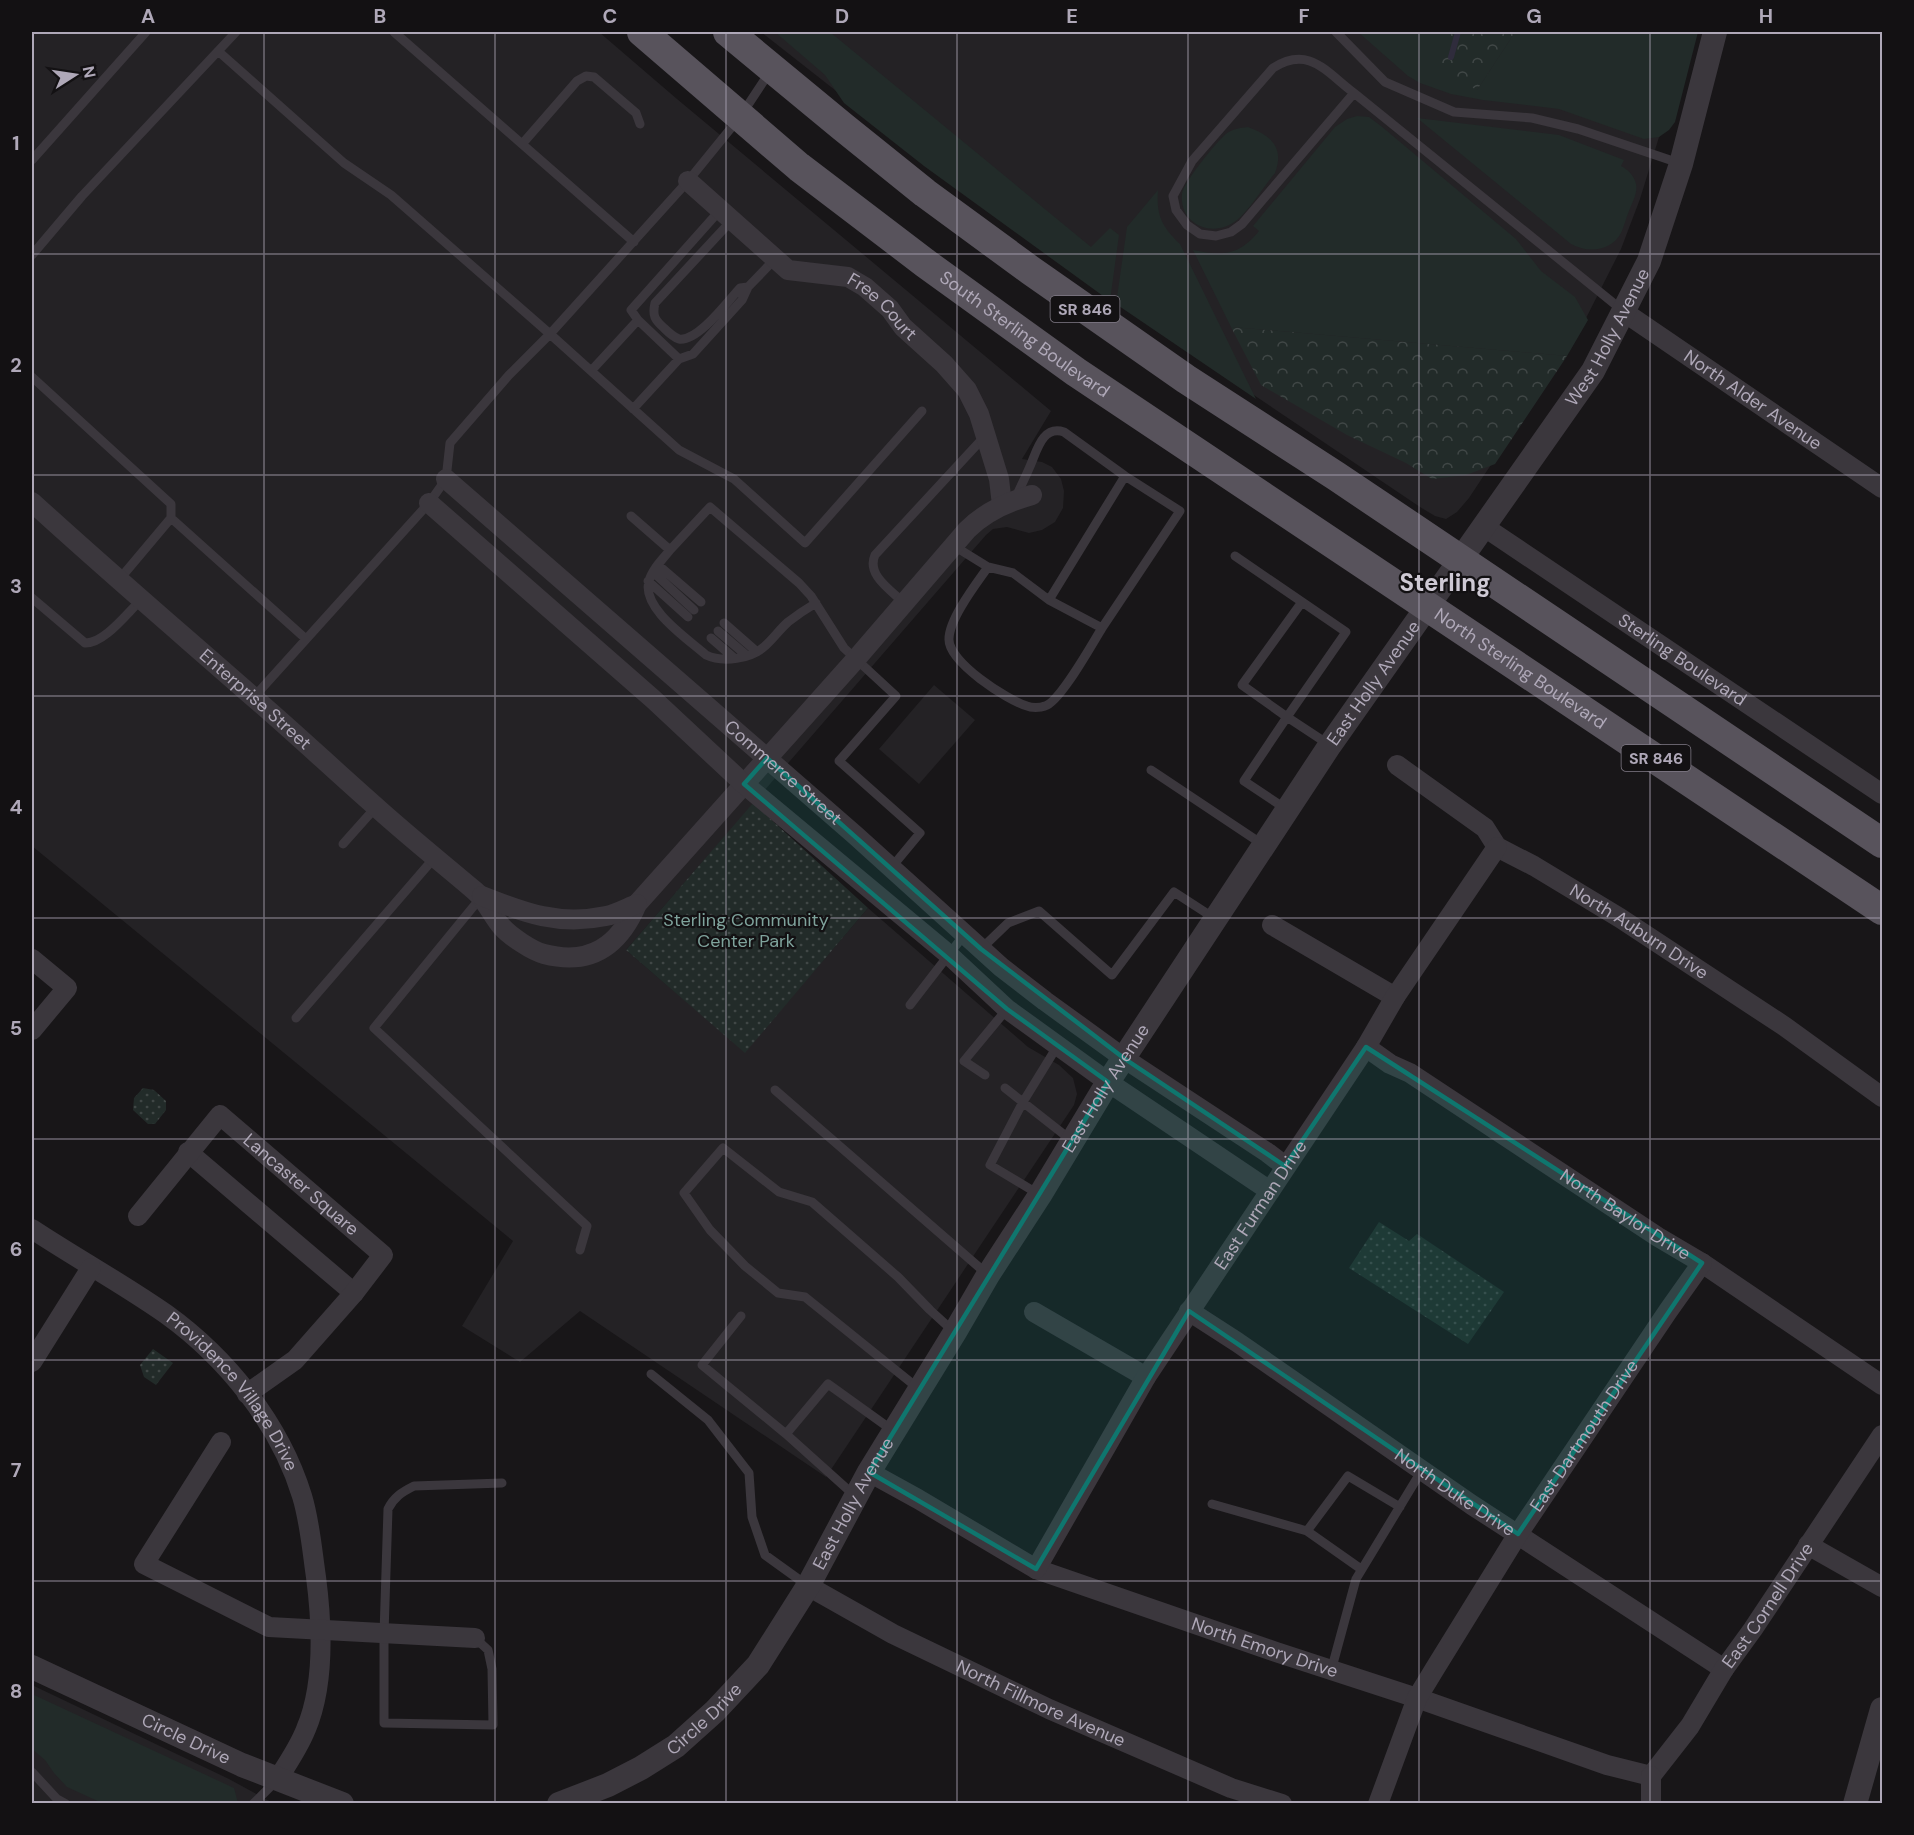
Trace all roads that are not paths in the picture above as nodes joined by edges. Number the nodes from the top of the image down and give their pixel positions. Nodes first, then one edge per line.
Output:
1 (146, 32) edge
2 (236, 32) edge
3 (394, 32) edge
4 (642, 32) edge
5 (728, 32) edge
6 (1336, 32) edge
7 (1715, 32) edge
8 (218, 51) junction
9 (772, 69) junction
10 (1354, 93) junction
11 (740, 117) junction
12 (640, 124) dead end
13 (523, 143) junction
14 (32, 160) edge
15 (1681, 164) junction
16 (688, 181) junction
17 (727, 215) junction
18 (633, 242) junction
19 (32, 255) edge
20 (782, 265) junction
21 (748, 287) junction
22 (1624, 312) junction
23 (638, 320) junction
24 (550, 334) junction
25 (679, 359) junction
26 (591, 371) junction
27 (32, 377) edge
28 (633, 409) junction
29 (922, 411) dead end
30 (986, 434) junction
31 (1125, 476) junction
32 (446, 479) junction
33 (1882, 488) edge
34 (1016, 500) junction
35 (32, 502) edge
36 (429, 503) junction
37 (631, 516) dead end
38 (171, 518) junction
39 (1483, 526) junction
40 (954, 546) junction
41 (670, 550) junction
42 (1235, 556) dead end
43 (1461, 561) junction
44 (988, 567) junction
45 (653, 573) junction
46 (118, 581) junction
47 (32, 598) edge
48 (141, 600) junction
49 (1049, 600) junction
50 (1302, 602) junction
51 (816, 603) junction
52 (904, 603) junction
53 (1428, 607) junction
54 (1102, 628) junction
55 (718, 631) junction
56 (306, 639) junction
57 (757, 652) junction
58 (746, 656) junction
59 (734, 657) junction
60 (856, 659) junction
61 (254, 697) junction
62 (1287, 717) junction
63 (1330, 745) junction
64 (767, 758) junction
65 (1397, 765) dead end
66 (1151, 770) dead end
67 (744, 784) junction
68 (1882, 794) edge
69 (376, 807) junction
70 (1288, 810) junction
71 (1882, 843) edge
72 (343, 844) dead end
73 (1264, 846) junction
74 (1497, 847) junction
75 (435, 857) junction
76 (891, 868) junction
77 (482, 896) junction
78 (637, 904) junction
79 (1882, 909) edge
80 (1216, 919) junction
81 (1272, 924) dead end
82 (964, 935) junction
83 (981, 949) junction
84 (948, 954) junction
85 (32, 959) edge
86 (1395, 997) junction
87 (910, 1005) dead end
88 (1007, 1009) junction
89 (296, 1018) dead end
90 (32, 1030) edge
91 (1058, 1045) junction
92 (1366, 1047) junction
93 (1125, 1059) junction
94 (985, 1075) dead end
95 (1108, 1082) junction
96 (1005, 1088) dead end
97 (775, 1090) dead end
98 (1882, 1097) edge
99 (1023, 1102) junction
100 (1072, 1141) junction
101 (188, 1152) junction
102 (1285, 1166) junction
103 (1270, 1191) junction
104 (1040, 1195) junction
105 (138, 1216) dead end
106 (32, 1229) edge
107 (580, 1250) dead end
108 (1702, 1263) junction
109 (91, 1268) junction
110 (988, 1275) junction
111 (354, 1293) junction
112 (1189, 1311) junction
113 (1034, 1312) dead end
114 (741, 1316) dead end
115 (955, 1332) junction
116 (32, 1362) edge
117 (651, 1374) dead end
118 (1146, 1377) junction
119 (1882, 1386) edge
120 (919, 1390) junction
121 (247, 1394) junction
122 (894, 1432) junction
123 (786, 1434) junction
124 (1882, 1435) edge
125 (221, 1442) dead end
126 (1422, 1470) junction
127 (869, 1472) junction
128 (502, 1483) dead end
129 (856, 1497) junction
130 (1212, 1504) dead end
131 (1400, 1507) junction
132 (1307, 1531) junction
133 (1518, 1534) junction
134 (1808, 1545) junction
135 (1036, 1569) junction
136 (1361, 1569) junction
137 (808, 1586) junction
138 (1882, 1587) edge
139 (322, 1630) junction
140 (384, 1634) junction
141 (475, 1638) joint
142 (32, 1666) edge
143 (1724, 1668) junction
144 (1331, 1671) junction
145 (1417, 1698) junction
146 (1882, 1709) edge
147 (32, 1772) edge
148 (1652, 1776) junction
149 (278, 1780) junction
150 (66, 1803) edge
151 (253, 1803) edge
152 (342, 1803) edge
153 (559, 1803) edge
154 (1282, 1803) edge
155 (1378, 1803) edge
156 (1651, 1803) edge
157 (1855, 1803) edge

1 - 14 lane
2 - 8 lane
3 - 13 lane
4 - 11 main road, South Sterling Boulevard / SR 846
5 - 9 main road, SR 846
6 - 15 lane
7 - 15 street, West Holly Avenue
8 - 19 lane
8 - 24 lane
9 - 11 lane
9 - 43 main road, SR 846
10 - 10 lane
10 - 22 lane
11 - 16 lane
11 - 53 main road, South Sterling Boulevard / SR 846
12 - 13 lane
13 - 18 lane
15 - 22 street, West Holly Avenue
16 - 17 street
16 - 18 lane
17 - 20 street
17 - 21 lane
17 - 23 lane
18 - 24 lane
20 - 21 lane
20 - 30 street, Free Court
21 - 25 lane
22 - 33 street, North Alder Avenue
22 - 39 street, West Holly Avenue
23 - 25 lane
23 - 26 lane
24 - 26 lane
24 - 32 lane
25 - 28 lane
26 - 28 lane
27 - 38 lane
28 - 29 lane
30 - 34 street, Free Court
30 - 52 lane
31 - 34 lane
31 - 49 lane
31 - 54 lane
32 - 36 lane
32 - 64 street, Commerce Street
34 - 40 street
35 - 46 street, Enterprise Street
36 - 56 lane
36 - 67 street, Commerce Street
37 - 41 lane
38 - 46 lane
38 - 56 lane
39 - 43 street, West Holly Avenue
39 - 68 street, Sterling Boulevard
40 - 44 lane
40 - 52 street
41 - 45 lane
41 - 51 lane
42 - 50 lane
43 - 53 street, West Holly Avenue
43 - 71 main road, SR 846
44 - 49 lane
44 - 54 lane
45 - 45 lane
45 - 59 lane
46 - 48 street, Enterprise Street
47 - 48 lane
48 - 61 street, Enterprise Street
49 - 54 lane
50 - 62 lane
50 - 62 lane
51 - 57 lane
51 - 60 lane
52 - 60 street
53 - 63 street, East Holly Avenue
53 - 79 main road, North Sterling Boulevard / SR 846
55 - 57 lane
55 - 58 lane
55 - 59 lane
56 - 61 lane
57 - 58 lane
58 - 59 lane
60 - 64 street
60 - 76 lane
61 - 69 street, Enterprise Street
62 - 63 lane
62 - 70 lane
63 - 70 street, East Holly Avenue
64 - 67 street
64 - 76 street, Commerce Street
65 - 74 street, North Auburn Drive
66 - 73 lane
67 - 78 street, Enterprise Street
67 - 84 street, Commerce Street
69 - 72 lane
69 - 75 street, Enterprise Street
70 - 73 street, East Holly Avenue
73 - 80 street, East Holly Avenue
74 - 86 street, East Furman Drive
74 - 98 street, North Auburn Drive
75 - 77 street, Enterprise Street
75 - 89 lane
76 - 82 street, Commerce Street
77 - 78 street, Enterprise Street
77 - 78 street, Enterprise Street
77 - 107 lane
80 - 83 lane
80 - 93 street, East Holly Avenue
81 - 86 street
82 - 83 street, Commerce Street
82 - 84 lane
83 - 93 street, Commerce Street
84 - 87 lane
84 - 88 street, Commerce Street
85 - 90 street
86 - 92 street, East Furman Drive
88 - 91 street, Commerce Street
88 - 94 lane
91 - 95 street, Commerce Street
91 - 99 lane
92 - 102 street, East Furman Drive
92 - 108 street, North Baylor Drive
93 - 95 street, East Holly Avenue
93 - 102 street, Commerce Street
95 - 100 street, East Holly Avenue
95 - 103 street, Commerce Street
96 - 99 lane
97 - 110 lane
99 - 100 lane
99 - 104 lane
100 - 104 street, East Holly Avenue
101 - 105 street, Lancaster Square
101 - 111 street
101 - 111 street, Lancaster Square
102 - 103 street, East Furman Drive
103 - 112 street, East Furman Drive
104 - 110 street, East Holly Avenue
106 - 109 street, Providence Village Drive
108 - 119 street, North Baylor Drive
108 - 133 street, East Dartmouth Drive
109 - 116 street
109 - 121 street, Providence Village Drive
110 - 115 street, East Holly Avenue
111 - 121 street, Lancaster Square
112 - 118 street, East Furman Drive
112 - 126 street, North Duke Drive
113 - 118 street
114 - 123 lane
115 - 120 street, East Holly Avenue
115 - 120 lane
117 - 137 lane
118 - 135 street, East Furman Drive
120 - 122 street, East Holly Avenue
121 - 139 street, Providence Village Drive
122 - 123 lane
122 - 127 street, East Holly Avenue
123 - 129 lane
124 - 134 street, East Cornell Drive
125 - 139 street
126 - 131 lane
126 - 133 street, North Duke Drive
127 - 129 street, East Holly Avenue
127 - 135 street, North Emory Drive
128 - 140 lane
129 - 137 street, East Holly Avenue
130 - 132 lane
131 - 132 lane
131 - 136 lane
132 - 136 lane
133 - 143 street, North Duke Drive
133 - 145 street, East Dartmouth Drive
134 - 138 street
134 - 143 street, East Cornell Drive
135 - 144 street, North Emory Drive
136 - 144 lane
137 - 153 street, Circle Drive
137 - 154 street, North Fillmore Avenue
139 - 140 street
139 - 149 street, Providence Village Drive
140 - 141 street
140 - 141 lane
142 - 149 street, Circle Drive
143 - 148 street, East Cornell Drive
144 - 145 street, North Emory Drive
145 - 148 street, North Emory Drive
145 - 155 street, East Dartmouth Drive
146 - 157 street
147 - 150 lane
148 - 156 street
149 - 151 lane
149 - 152 street, Circle Drive

